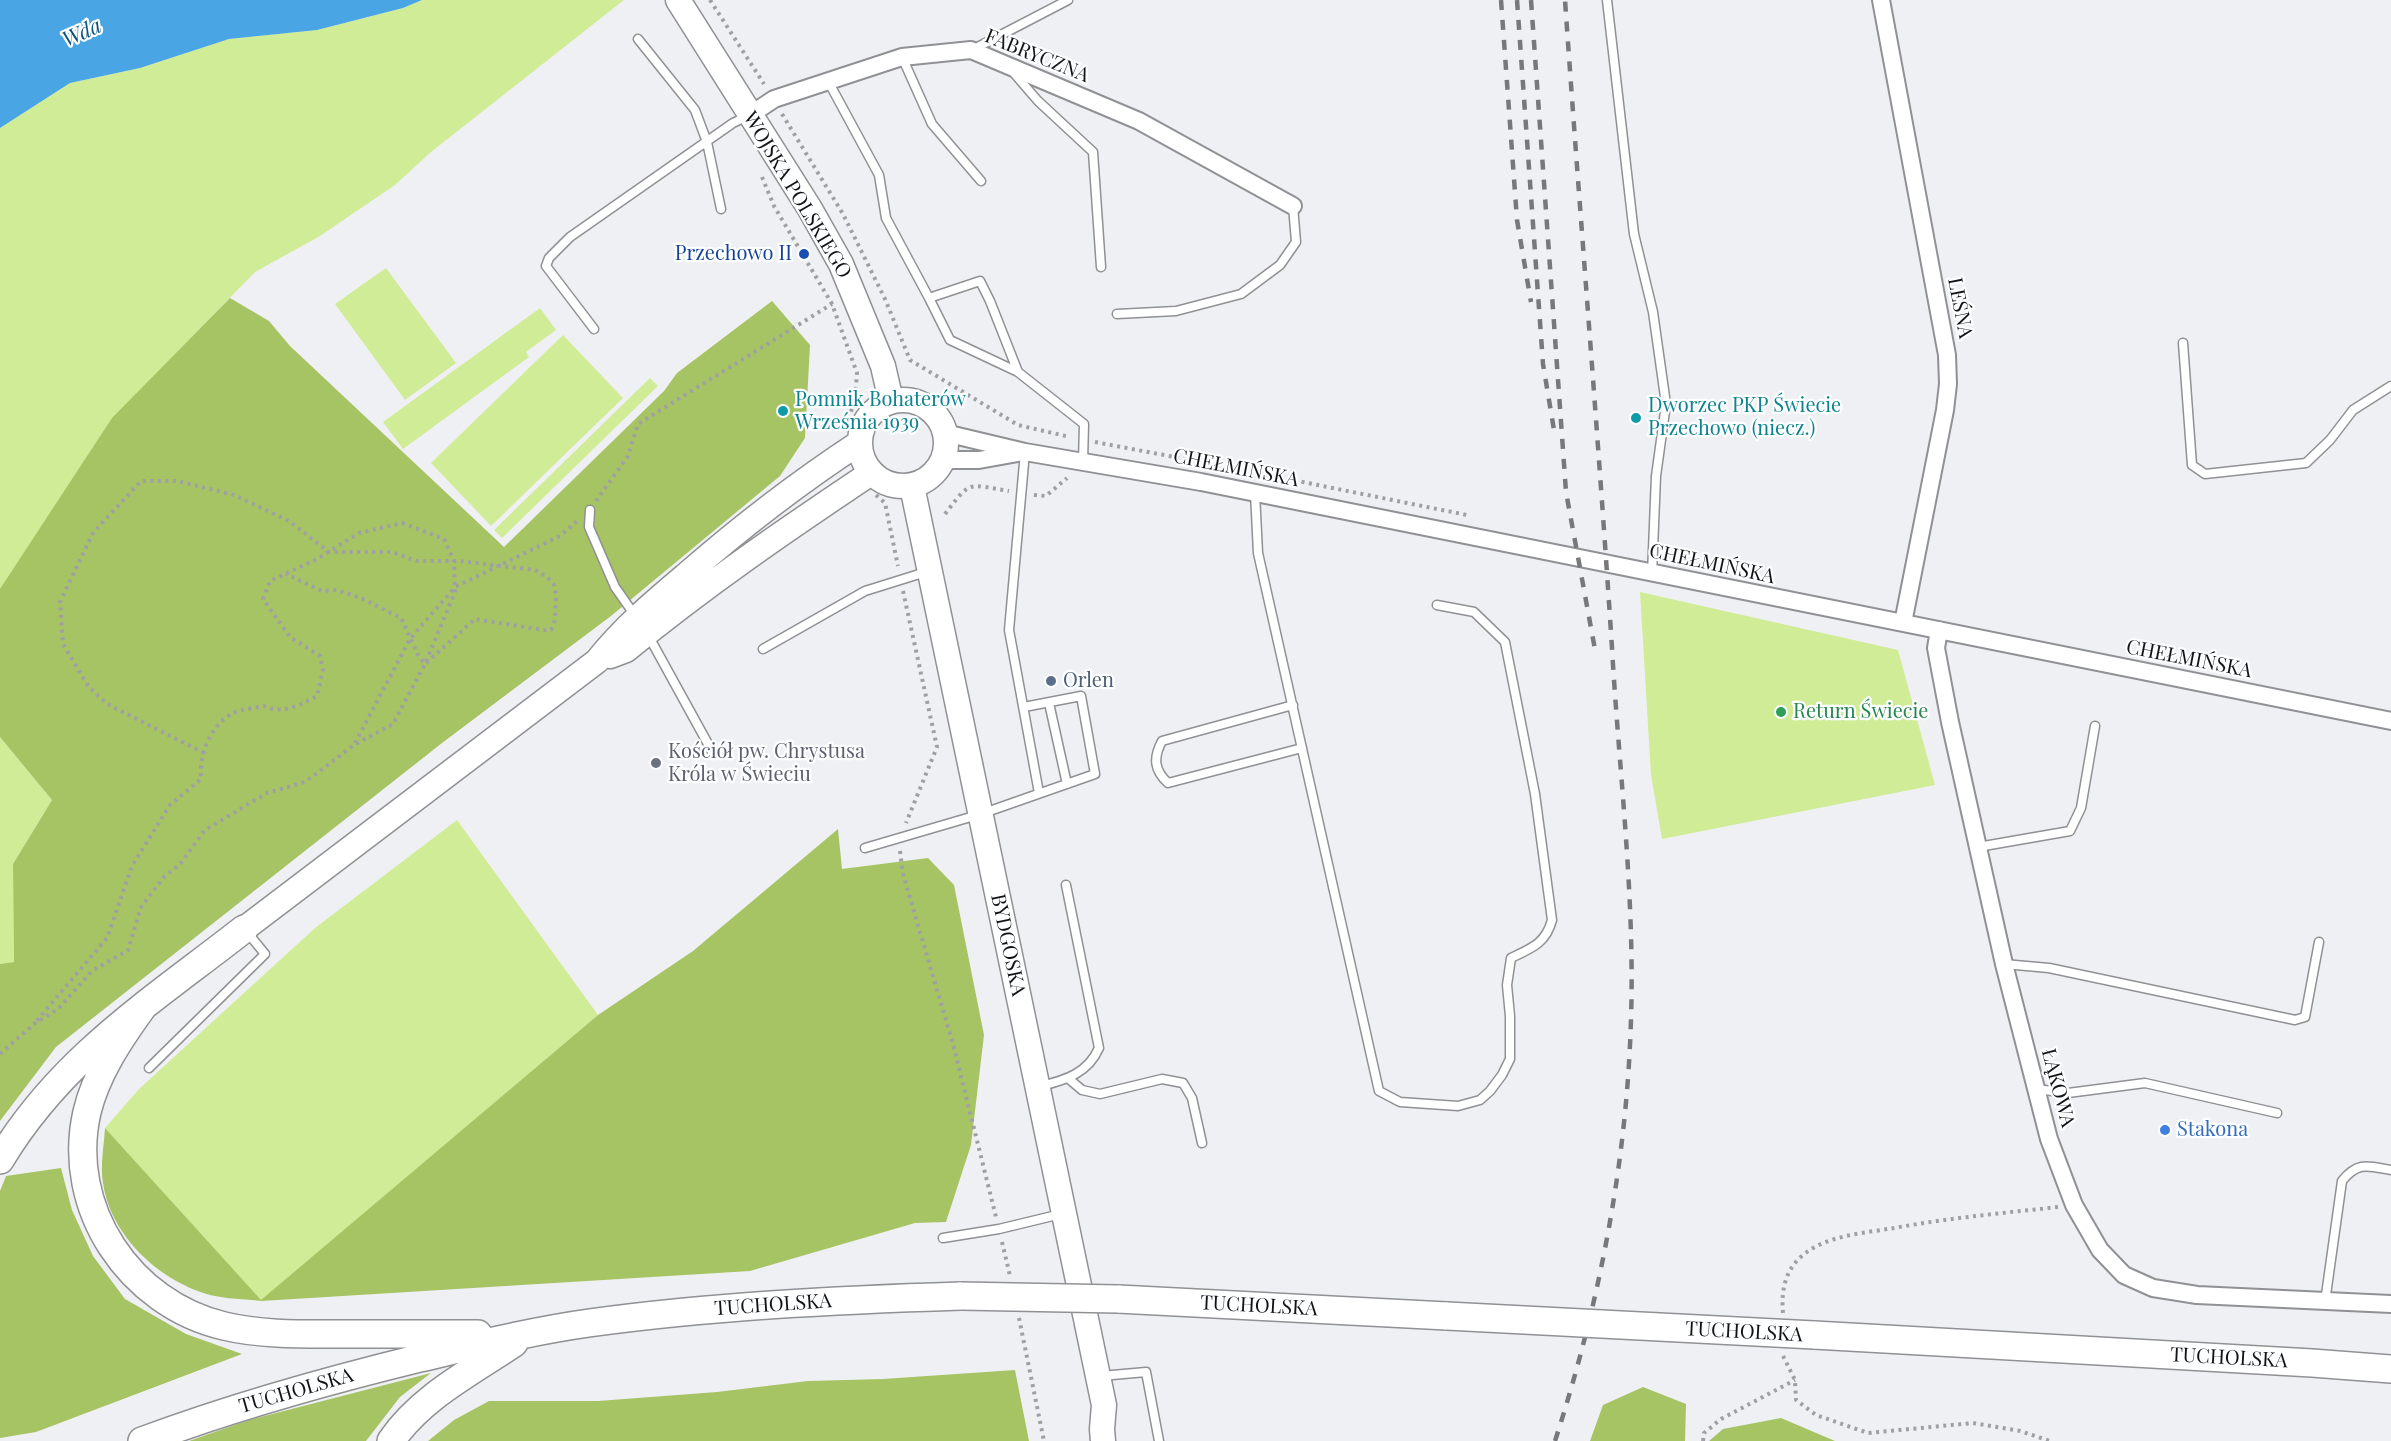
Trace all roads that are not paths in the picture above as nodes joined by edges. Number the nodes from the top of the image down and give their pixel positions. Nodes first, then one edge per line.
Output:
1 (678, 0) edge
2 (1068, 0) edge
3 (1606, 0) edge
4 (1881, 0) edge
5 (638, 39) dead end
6 (971, 50) junction
7 (902, 57) junction
8 (1007, 65) junction
9 (828, 81) junction
10 (750, 115) junction
11 (707, 142) junction
12 (981, 181) dead end
13 (1293, 206) joint
14 (721, 209) dead end
15 (1101, 267) dead end
16 (929, 298) junction
17 (1117, 314) dead end
18 (594, 329) dead end
19 (2183, 343) dead end
20 (1018, 372) junction
21 (2391, 386) edge
22 (891, 401) junction
23 (945, 433) junction
24 (851, 436) junction
25 (1024, 452) junction
26 (943, 460) junction
27 (1083, 461) junction
28 (871, 483) junction
29 (912, 486) junction
30 (1255, 493) junction
31 (590, 510) road end
32 (929, 571) junction
33 (1652, 573) junction
34 (1437, 605) dead end
35 (1903, 623) junction
36 (642, 625) junction
37 (1939, 630) junction
38 (763, 649) dead end
39 (1049, 703) junction
40 (1293, 705) junction
41 (1024, 707) junction
42 (2391, 721) edge
43 (2095, 726) dead end
44 (1302, 748) junction
45 (713, 753) dead end
46 (1067, 784) junction
47 (1040, 794) junction
48 (981, 814) junction
49 (1978, 847) junction
50 (865, 848) dead end
51 (1066, 885) dead end
52 (244, 930) junction
53 (2319, 942) dead end
54 (2004, 964) junction
55 (142, 1008) junction
56 (149, 1068) dead end
57 (1069, 1079) junction
58 (1038, 1087) junction
59 (2036, 1089) junction
60 (2277, 1113) dead end
61 (1202, 1143) dead end
62 (0, 1160) edge
63 (2391, 1170) edge
64 (1064, 1214) junction
65 (943, 1238) dead end
66 (2325, 1302) junction
67 (2391, 1304) edge
68 (527, 1334) junction
69 (2391, 1369) edge
70 (1098, 1377) junction
71 (1104, 1405) junction
72 (142, 1441) edge
73 (391, 1441) edge
74 (1103, 1441) edge
75 (1121, 1441) edge
76 (1159, 1441) edge

1 - 10 street, WOJSKA POLSKIEGO
2 - 6 lane
3 - 33 lane
4 - 35 street, LEŚNA
5 - 11 lane
6 - 7 street, FABRYCZNA
6 - 8 street, FABRYCZNA
7 - 9 street, FABRYCZNA
7 - 12 lane
8 - 13 street, FABRYCZNA
8 - 15 lane
9 - 10 street, FABRYCZNA
9 - 16 lane
10 - 11 lane
10 - 22 street, WOJSKA POLSKIEGO
11 - 14 lane
11 - 18 lane
13 - 17 lane
16 - 20 lane
16 - 20 lane
19 - 21 lane
20 - 27 lane
22 - 23 street
22 - 24 street
23 - 25 street, CHEŁMIŃSKA
23 - 26 street
24 - 28 street
24 - 36 street
25 - 26 street, CHEŁMIŃSKA
25 - 27 street, CHEŁMIŃSKA
25 - 41 lane
26 - 29 street
27 - 30 street, CHEŁMIŃSKA
28 - 29 street
28 - 36 street
29 - 32 street, BYDGOSKA
30 - 33 street, CHEŁMIŃSKA
30 - 40 lane
31 - 36 lane
32 - 38 lane
32 - 48 street, BYDGOSKA
33 - 35 street, CHEŁMIŃSKA
34 - 44 lane
35 - 37 street, CHEŁMIŃSKA
36 - 45 lane
36 - 52 street
37 - 42 street, CHEŁMIŃSKA
37 - 49 street, ŁĄKOWA
39 - 41 lane
39 - 46 lane
39 - 46 lane
40 - 44 lane
40 - 44 lane
41 - 47 lane
43 - 49 lane
46 - 47 lane
47 - 48 lane
48 - 50 lane
48 - 58 street, BYDGOSKA
49 - 54 street, ŁĄKOWA
51 - 57 lane
52 - 55 main road
52 - 56 lane
53 - 54 lane
54 - 59 street, ŁĄKOWA
55 - 62 main road
55 - 68 main road
57 - 58 lane
57 - 61 lane
58 - 64 street, BYDGOSKA
59 - 60 lane
59 - 66 street, ŁĄKOWA
63 - 66 lane
64 - 65 lane
64 - 70 street, BYDGOSKA
66 - 67 street, ŁĄKOWA
68 - 69 main road, TUCHOLSKA, bridge
68 - 72 main road, TUCHOLSKA
68 - 73 main road
70 - 71 street, BYDGOSKA
70 - 76 lane
71 - 74 street, BYDGOSKA
71 - 75 street, BYDGOSKA

